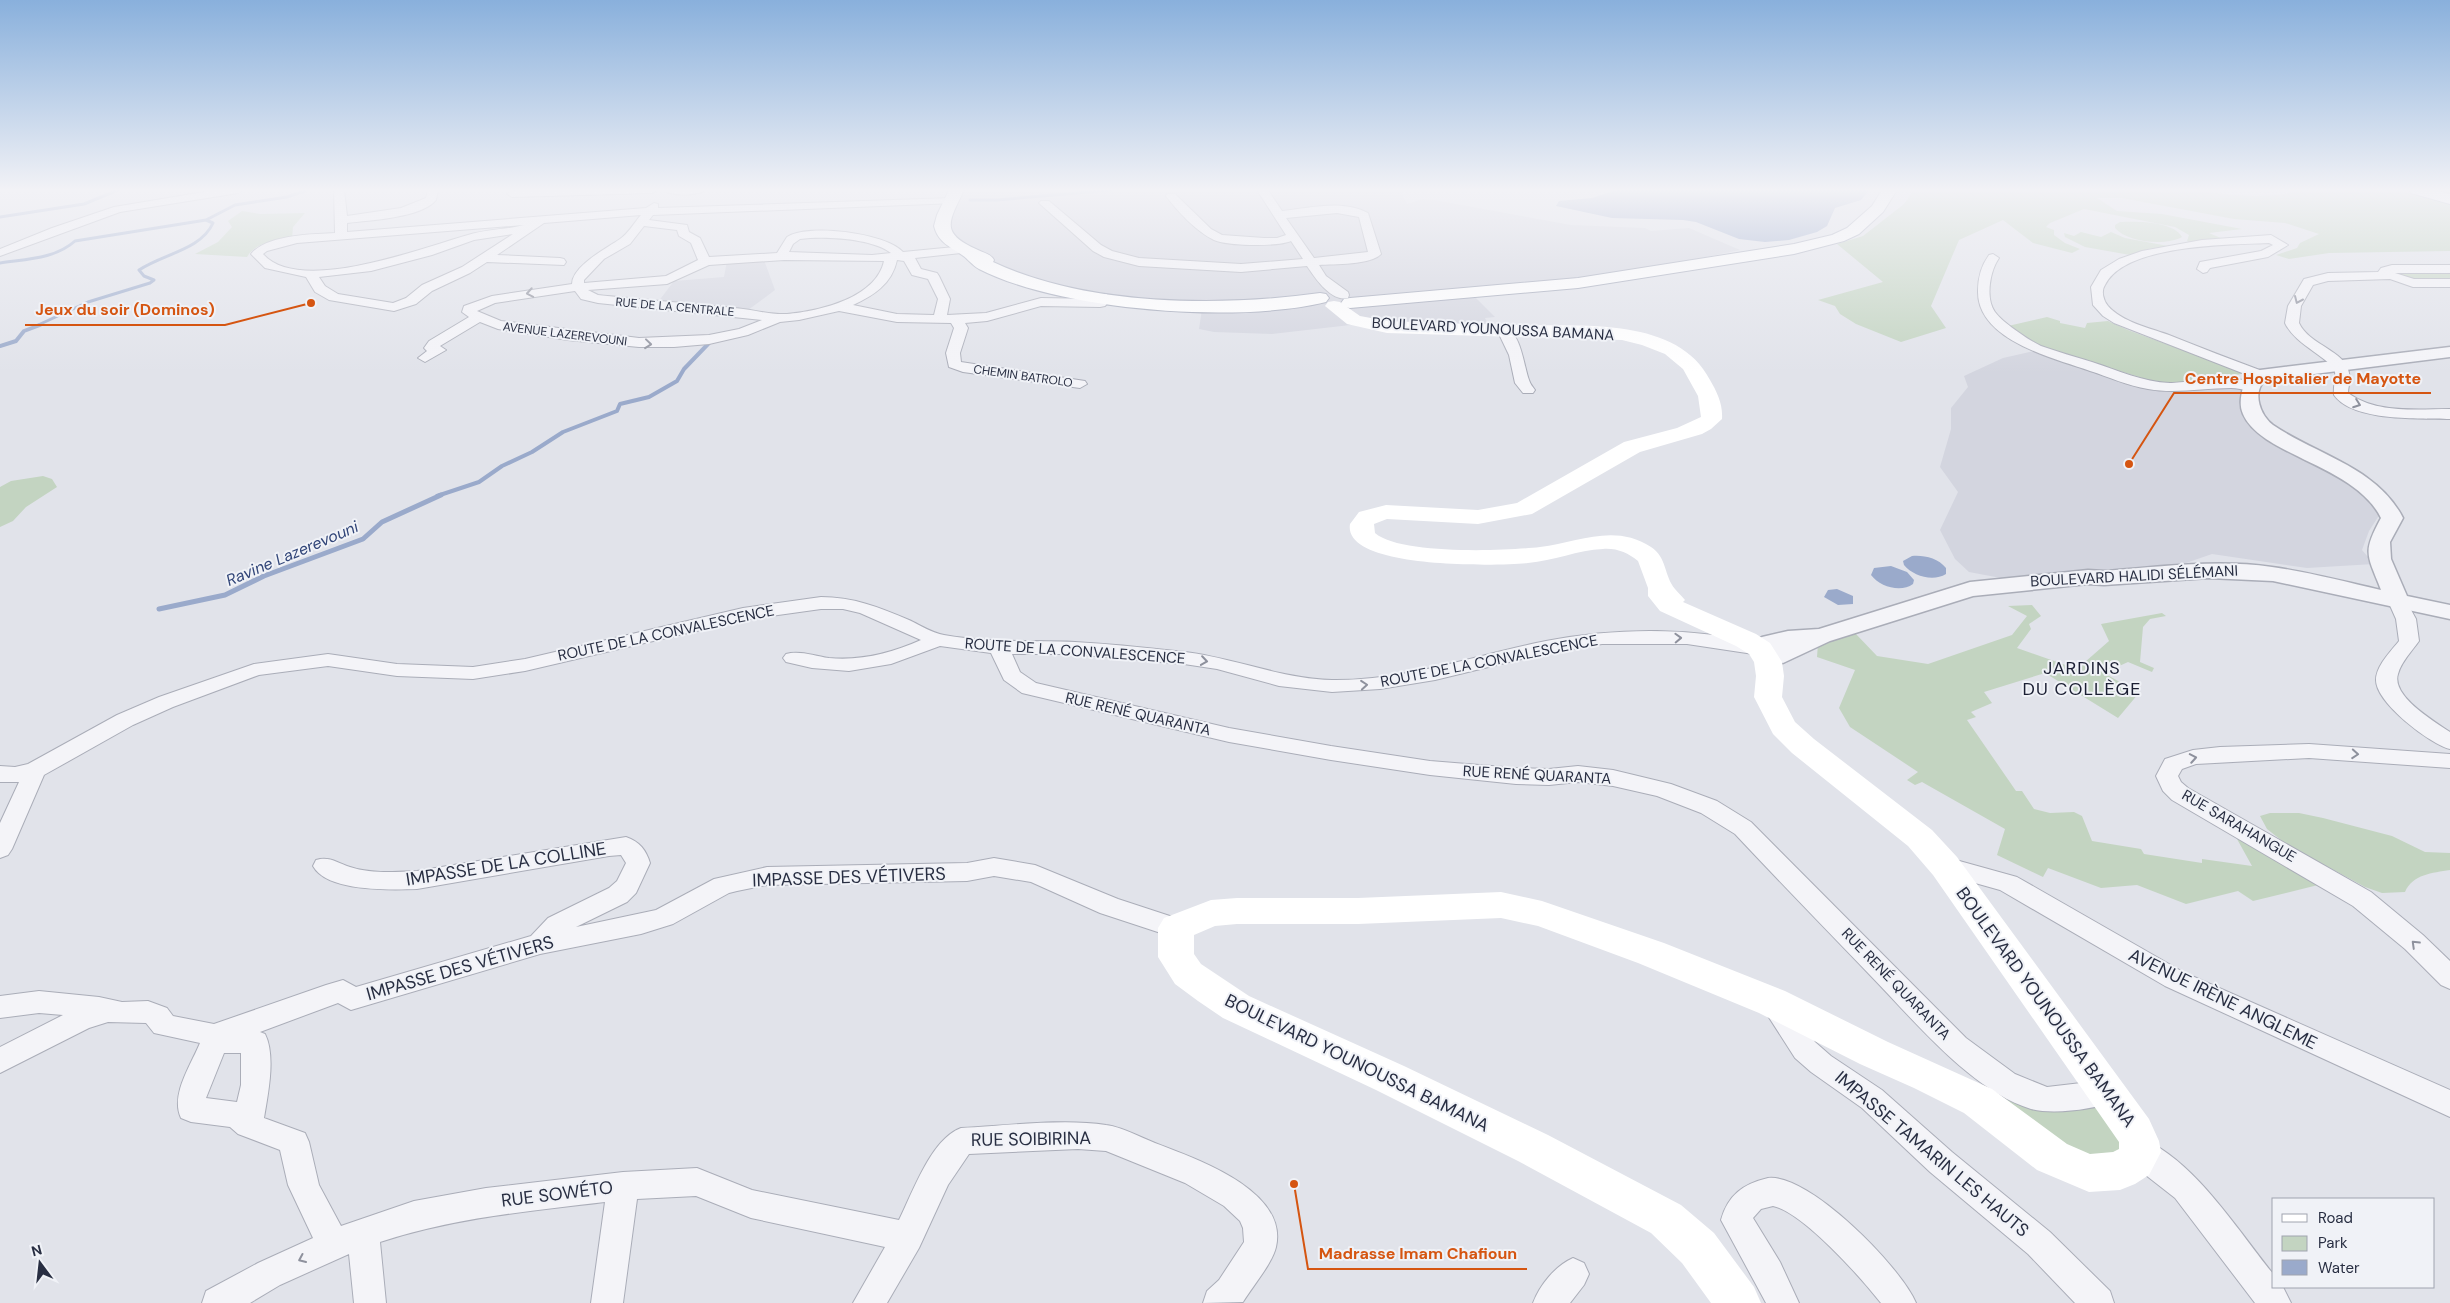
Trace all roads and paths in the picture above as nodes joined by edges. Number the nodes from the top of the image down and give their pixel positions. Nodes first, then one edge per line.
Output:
1 (7, 251) edge
2 (261, 251) edge
3 (431, 251) edge
4 (497, 251) edge
5 (610, 251) edge
6 (700, 251) edge
7 (785, 251) edge
8 (896, 251) edge
9 (965, 251) joint
10 (1102, 251) edge
11 (1206, 251) edge
12 (1304, 251) edge
13 (1374, 251) edge
14 (1776, 251) edge
15 (2158, 251) edge
16 (2271, 251) edge
17 (2, 253) dead end
18 (782, 257) junction
19 (486, 258) junction
20 (900, 258) junction
21 (1994, 258) dead end
22 (704, 261) junction
23 (560, 262) dead end
24 (1312, 263) junction
25 (1191, 266) junction
26 (2450, 268) edge
27 (2203, 269) dead end
28 (311, 275) junction
29 (2388, 276) junction
30 (2450, 283) edge
31 (578, 287) junction
32 (1106, 298) junction
33 (1336, 300) junction
34 (840, 307) junction
35 (478, 317) junction
36 (776, 318) junction
37 (940, 319) junction
38 (956, 319) junction
39 (1505, 332) junction
40 (2450, 352) edge
41 (425, 358) dead end
42 (2340, 366) junction
43 (2256, 381) junction
44 (1080, 384) dead end
45 (1528, 390) dead end
46 (2450, 414) edge
47 (2397, 601) junction
48 (2450, 612) edge
49 (937, 640) junction
50 (999, 648) junction
51 (1771, 655) junction
52 (793, 658) dead end
53 (2450, 742) edge
54 (2450, 761) edge
55 (35, 770) junction
56 (0, 774) edge
57 (0, 849) edge
58 (325, 866) dead end
59 (1945, 866) junction
60 (1176, 928) junction
61 (540, 944) junction
62 (2450, 978) edge
63 (1772, 1002) junction
64 (0, 1007) edge
65 (108, 1011) junction
66 (215, 1039) junction
67 (0, 1061) edge
68 (2108, 1092) junction
69 (2450, 1104) edge
70 (248, 1124) junction
71 (2140, 1152) junction
72 (623, 1186) junction
73 (908, 1237) junction
74 (349, 1238) junction
75 (1573, 1274) dead end
76 (218, 1303) edge
77 (370, 1303) edge
78 (607, 1303) edge
79 (869, 1303) edge
80 (1219, 1303) edge
81 (1549, 1303) edge
82 (1738, 1303) edge
83 (1784, 1303) edge
84 (1900, 1303) edge
85 (2098, 1303) edge
86 (2275, 1303) edge

1 - 17 street
2 - 28 street
3 - 28 street
4 - 19 street
5 - 31 street
6 - 22 street
7 - 18 street
8 - 20 street
9 - 20 street
9 - 32 main road
10 - 25 street
11 - 25 street
12 - 24 street
13 - 24 street
14 - 33 main road
15 - 43 street
16 - 27 street
18 - 20 street
18 - 22 street
19 - 23 street
19 - 28 street
20 - 34 street
20 - 37 street
21 - 43 street
22 - 31 street
24 - 25 street
24 - 33 street
26 - 29 street
29 - 30 street
29 -> 42 street
31 -> 35 street, AVENUE LAZEREVOUNI
31 - 36 street, RUE DE LA CENTRALE
32 - 33 main road
32 - 38 street
33 - 39 main road, BOULEVARD YOUNOUSSA BAMANA
34 - 36 street
34 - 37 street
35 -> 36 street, AVENUE LAZEREVOUNI
35 - 41 street
37 - 38 street
38 - 44 street, CHEMIN BATROLO
39 - 45 street
39 - 51 main road, BOULEVARD YOUNOUSSA BAMANA
40 - 42 street
42 - 43 street
42 -> 46 street
43 - 47 street
47 - 48 street, BOULEVARD HALIDI SÉLÉMANI
47 - 51 street, BOULEVARD HALIDI SÉLÉMANI
47 - 53 street
49 - 50 street, ROUTE DE LA CONVALESCENCE
49 - 52 street
49 - 55 street, ROUTE DE LA CONVALESCENCE
50 -> 51 street, ROUTE DE LA CONVALESCENCE
50 - 68 street, RUE RENÉ QUARANTA
51 - 59 main road, BOULEVARD YOUNOUSSA BAMANA
62 -> 54 street, RUE SARAHANGUE
55 - 56 street, ROUTE DE LA CONVALESCENCE
55 - 57 street
58 - 61 street, IMPASSE DE LA COLLINE
59 - 68 main road, BOULEVARD YOUNOUSSA BAMANA
59 - 69 street, AVENUE IRÈNE ANGLEME
60 - 61 street, IMPASSE DES VÉTIVERS
60 - 63 main road
60 - 82 main road, BOULEVARD YOUNOUSSA BAMANA
61 - 66 street, IMPASSE DES VÉTIVERS
63 - 71 main road
63 - 85 street, IMPASSE TAMARIN LES HAUTS
64 - 65 street
65 - 66 street
65 - 67 street
66 - 70 street
66 - 70 street
68 - 71 main road, BOULEVARD YOUNOUSSA BAMANA
70 - 74 street
71 - 86 street
72 - 73 street, RUE SOWÉTO
72 - 74 street, RUE SOWÉTO
72 - 78 street
73 - 79 street, RUE SOIBIRINA
73 - 80 street, RUE SOIBIRINA
74 -> 76 street, RUE SOWÉTO
74 - 77 street
75 - 81 street
83 - 84 street

